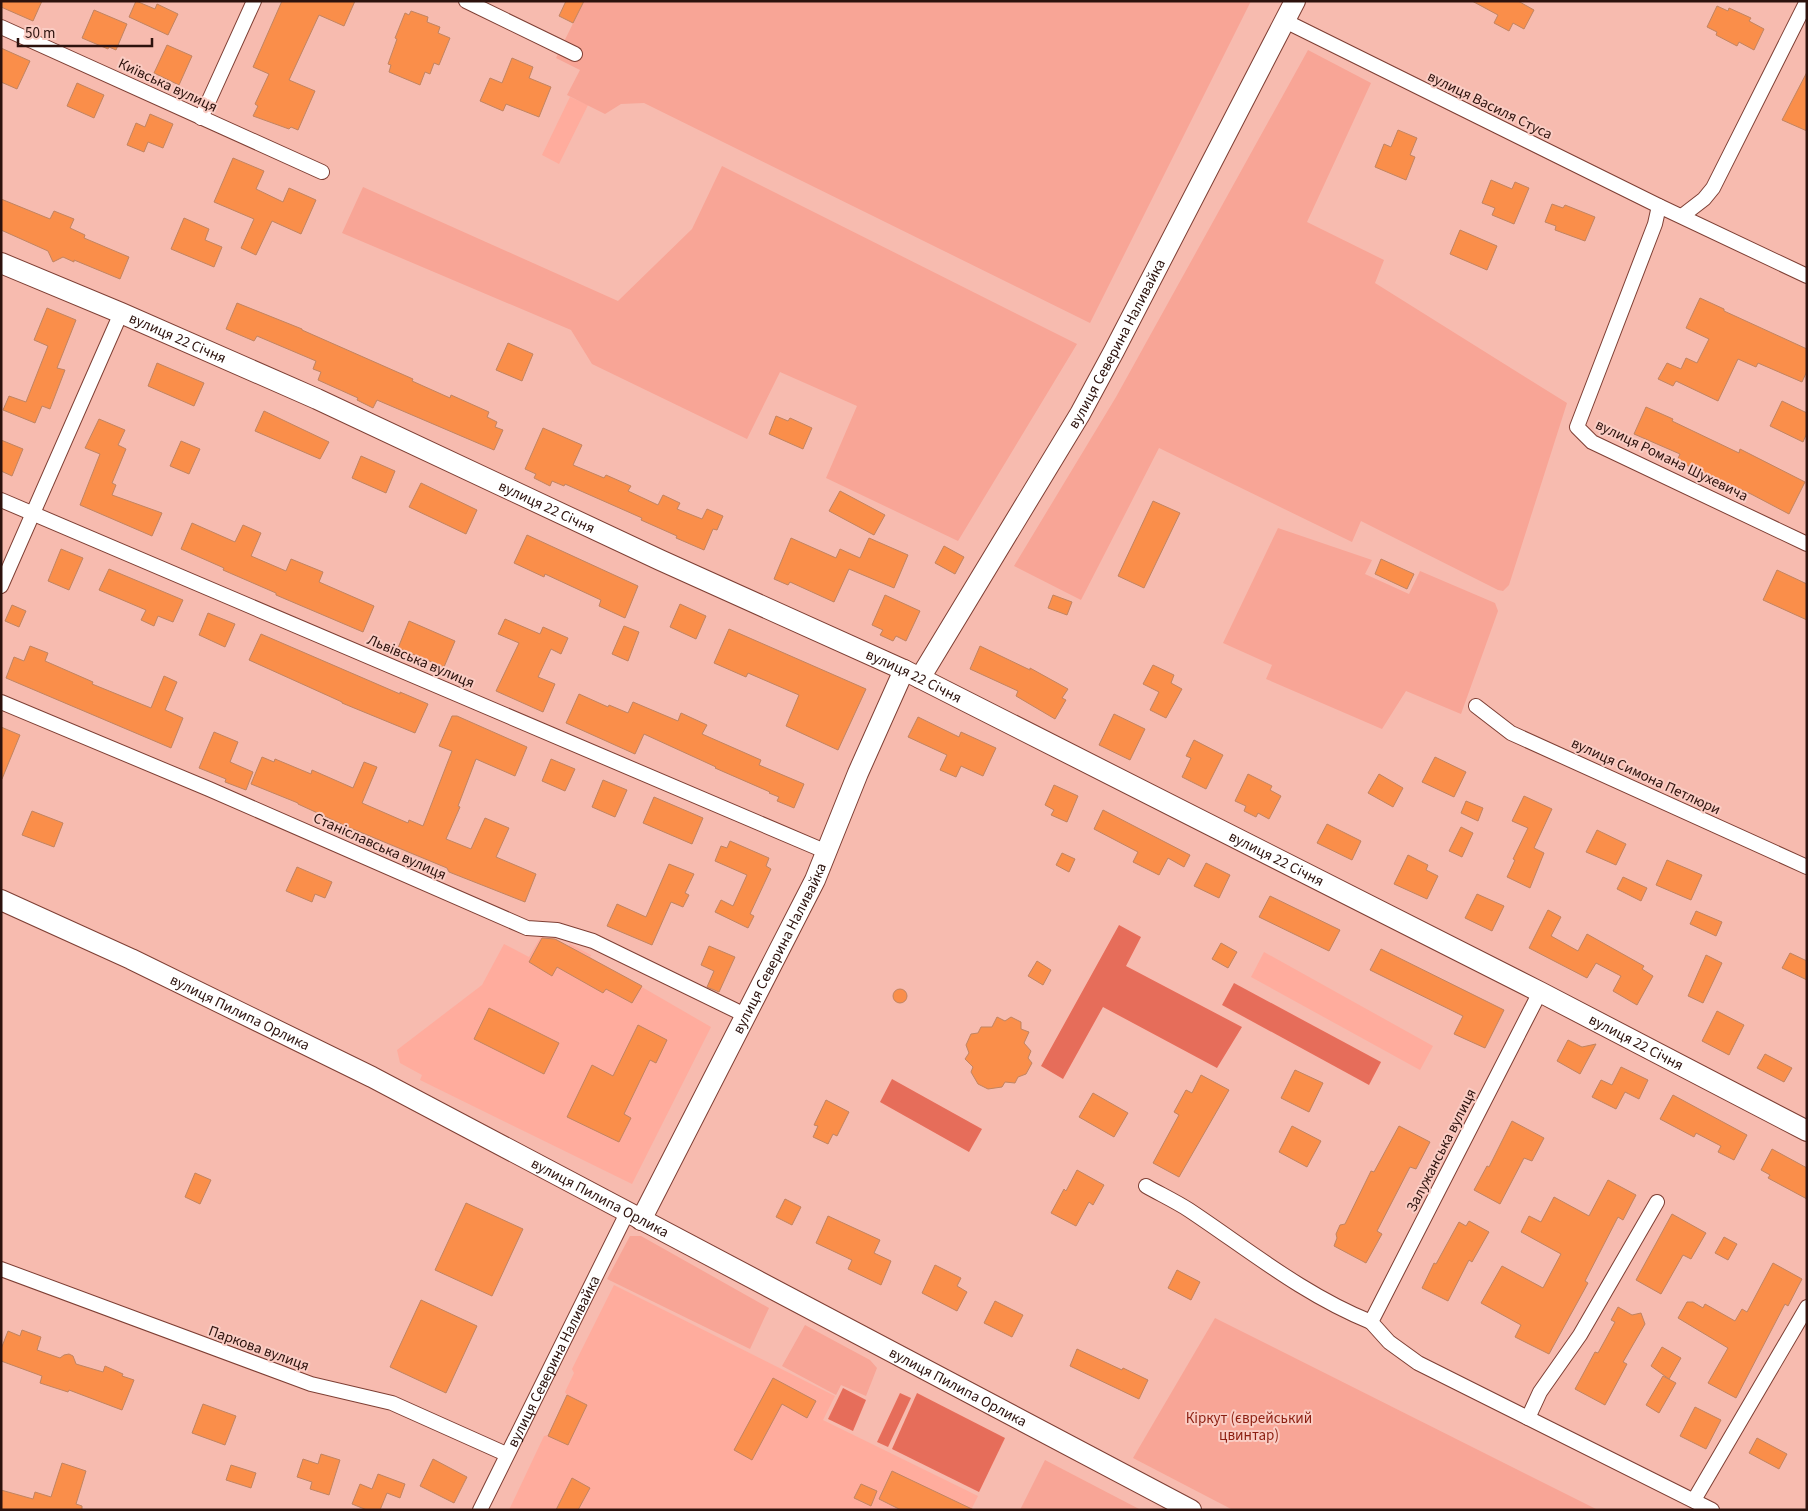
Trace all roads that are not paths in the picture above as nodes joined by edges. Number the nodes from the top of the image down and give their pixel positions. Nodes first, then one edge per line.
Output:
1 (254, 1) edge
2 (466, 1) edge
3 (1295, 1) edge
4 (1806, 1) edge
5 (1285, 21) junction
6 (1, 27) edge
7 (575, 54) dead end
8 (201, 118) junction
9 (322, 172) dead end
10 (1659, 206) junction
11 (1682, 216) junction
12 (1, 263) edge
13 (1807, 276) edge
14 (121, 313) junction
15 (1, 500) edge
16 (33, 513) junction
17 (1807, 544) edge
18 (1, 586) edge
19 (912, 674) junction
20 (1, 702) edge
21 (1476, 706) dead end
22 (827, 852) junction
23 (1807, 868) edge
24 (1, 900) edge
25 (1540, 992) junction
26 (745, 1015) junction
27 (1807, 1131) edge
28 (1146, 1186) dead end
29 (1657, 1202) dead end
30 (634, 1216) junction
31 (1, 1269) edge
32 (1807, 1307) edge
33 (1371, 1322) junction
34 (1528, 1418) junction
35 (506, 1454) junction
36 (1694, 1500) junction
37 (480, 1510) edge
38 (1191, 1510) edge
39 (1712, 1510) edge

1 - 8 street
2 - 7 street
3 - 5 street, вулиця Северина Наливайка
4 - 11 street
5 - 10 street, вулиця Василя Стуса
5 - 19 street, вулиця Северина Наливайка
6 - 8 street, Київська вулиця
8 - 9 street, Київська вулиця
10 - 11 street, вулиця Василя Стуса
10 - 17 street, вулиця Романа Шухевича
11 - 13 street, вулиця Василя Стуса
12 - 14 street, вулиця 22 Січня
14 - 16 street
14 - 19 street, вулиця 22 Січня
15 - 16 street, Львівська вулиця
16 - 18 street
16 - 22 street, Львівська вулиця
19 - 22 street, вулиця Северина Наливайка
19 - 25 street, вулиця 22 Січня
20 - 26 street, Станіславська вулиця
21 - 23 street, вулиця Симона Петлюри
22 - 26 street, вулиця Северина Наливайка
24 - 30 street, вулиця Пилипа Орлика
25 - 27 street, вулиця 22 Січня
25 - 33 street, Залужанська вулиця
26 - 30 street, вулиця Северина Наливайка
28 - 33 street
29 - 34 street
30 - 35 street, вулиця Северина Наливайка
30 - 38 street, вулиця Пилипа Орлика
31 - 35 street, Паркова вулиця
32 - 36 street
33 - 34 street
34 - 36 street
35 - 37 street, вулиця Северина Наливайка
36 - 39 street

